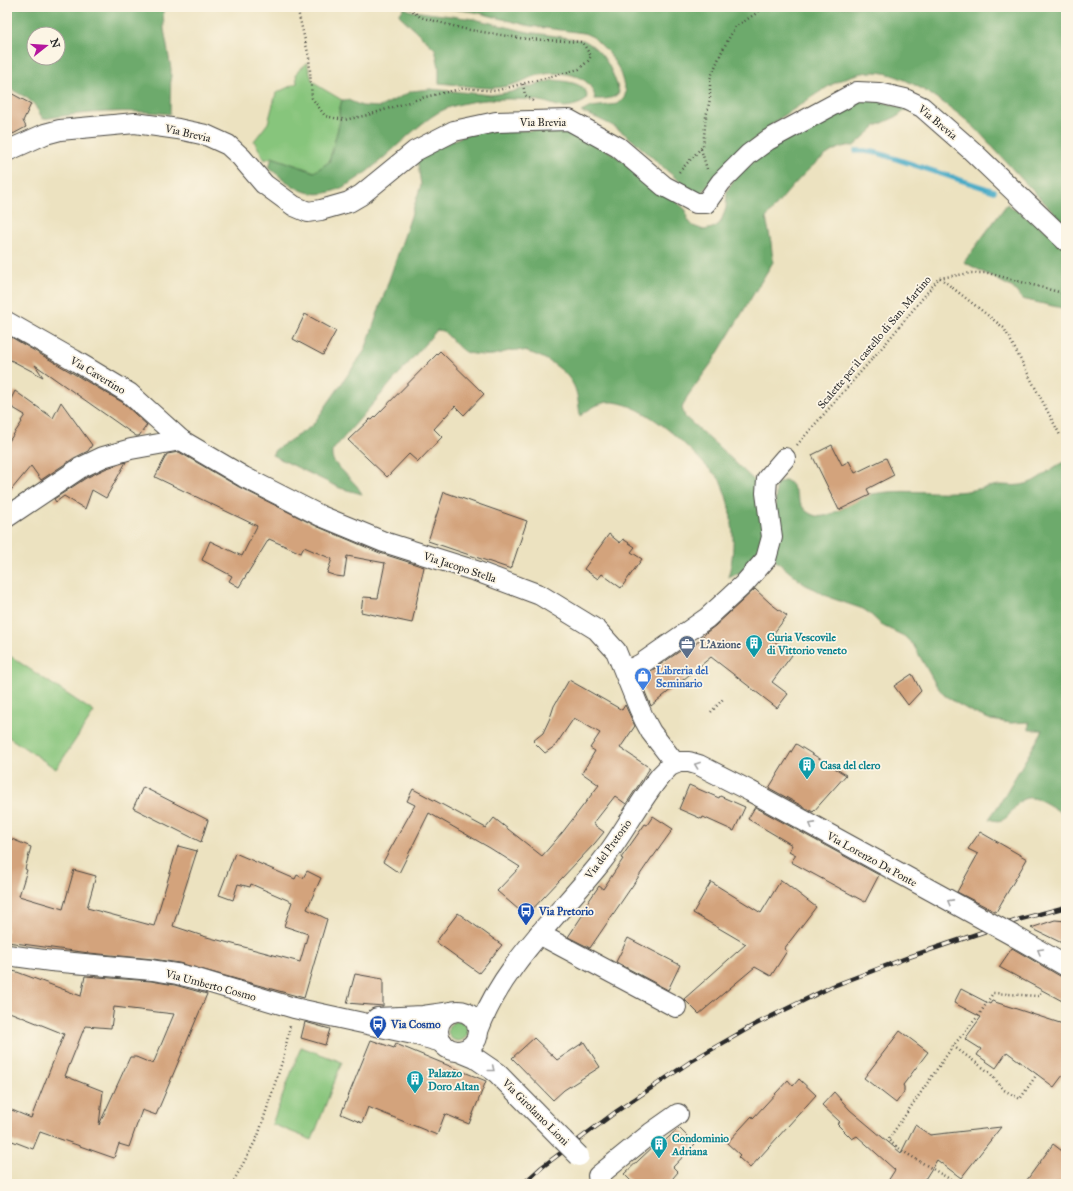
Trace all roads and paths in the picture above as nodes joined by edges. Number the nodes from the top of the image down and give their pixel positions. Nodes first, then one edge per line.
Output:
1 (296, 7) edge
2 (408, 7) edge
3 (766, 7) edge
4 (7, 151) edge
5 (664, 186) junction
6 (1066, 241) edge
7 (939, 278) junction
8 (1066, 294) edge
9 (7, 322) edge
10 (1060, 435) dead end
11 (181, 440) junction
12 (798, 443) dead end
13 (785, 458) dead end
14 (7, 517) edge
15 (625, 672) junction
16 (723, 699) dead end
17 (711, 712) dead end
18 (675, 763) junction
19 (539, 934) junction
20 (7, 955) edge
21 (515, 965) junction
22 (1066, 966) edge
23 (1042, 990) dead end
24 (676, 1007) dead end
25 (455, 1012) junction
26 (291, 1019) dead end
27 (341, 1019) junction
28 (478, 1031) junction
29 (953, 1046) junction
30 (450, 1047) junction
31 (1037, 1074) dead end
32 (678, 1114) dead end
33 (602, 1180) edge
34 (232, 1184) edge
35 (958, 1184) edge

1 - 2 path
3 - 5 path
4 - 5 street, Via Brevia
5 - 6 street, Via Brevia
7 - 8 path, Scalette per il castello di San. Martino
7 - 10 path
7 - 12 path, Scalette per il castello di San. Martino
9 - 11 street, Via Cavertino
11 - 14 street
11 - 15 street, Via Jacopo Stella
13 - 15 street
15 - 18 street, Via Jacopo Stella
16 - 17 path
18 - 19 street, Via del Pretorio
22 -> 18 street, Via Lorenzo Da Ponte, bridge
19 - 21 street, Via del Pretorio
19 - 24 street
20 - 27 street, Via Umberto Cosmo
21 - 25 street, Via del Pretorio
21 - 28 street, Via del Pretorio
23 - 29 path
25 - 27 street, Via Umberto Cosmo
25 - 28 street
25 - 30 street
26 - 34 path
27 - 30 street, Via Umberto Cosmo
28 - 30 street
29 - 31 path
29 - 35 path
30 -> 33 street, Via Girolamo Lioni, bridge
32 - 33 street

